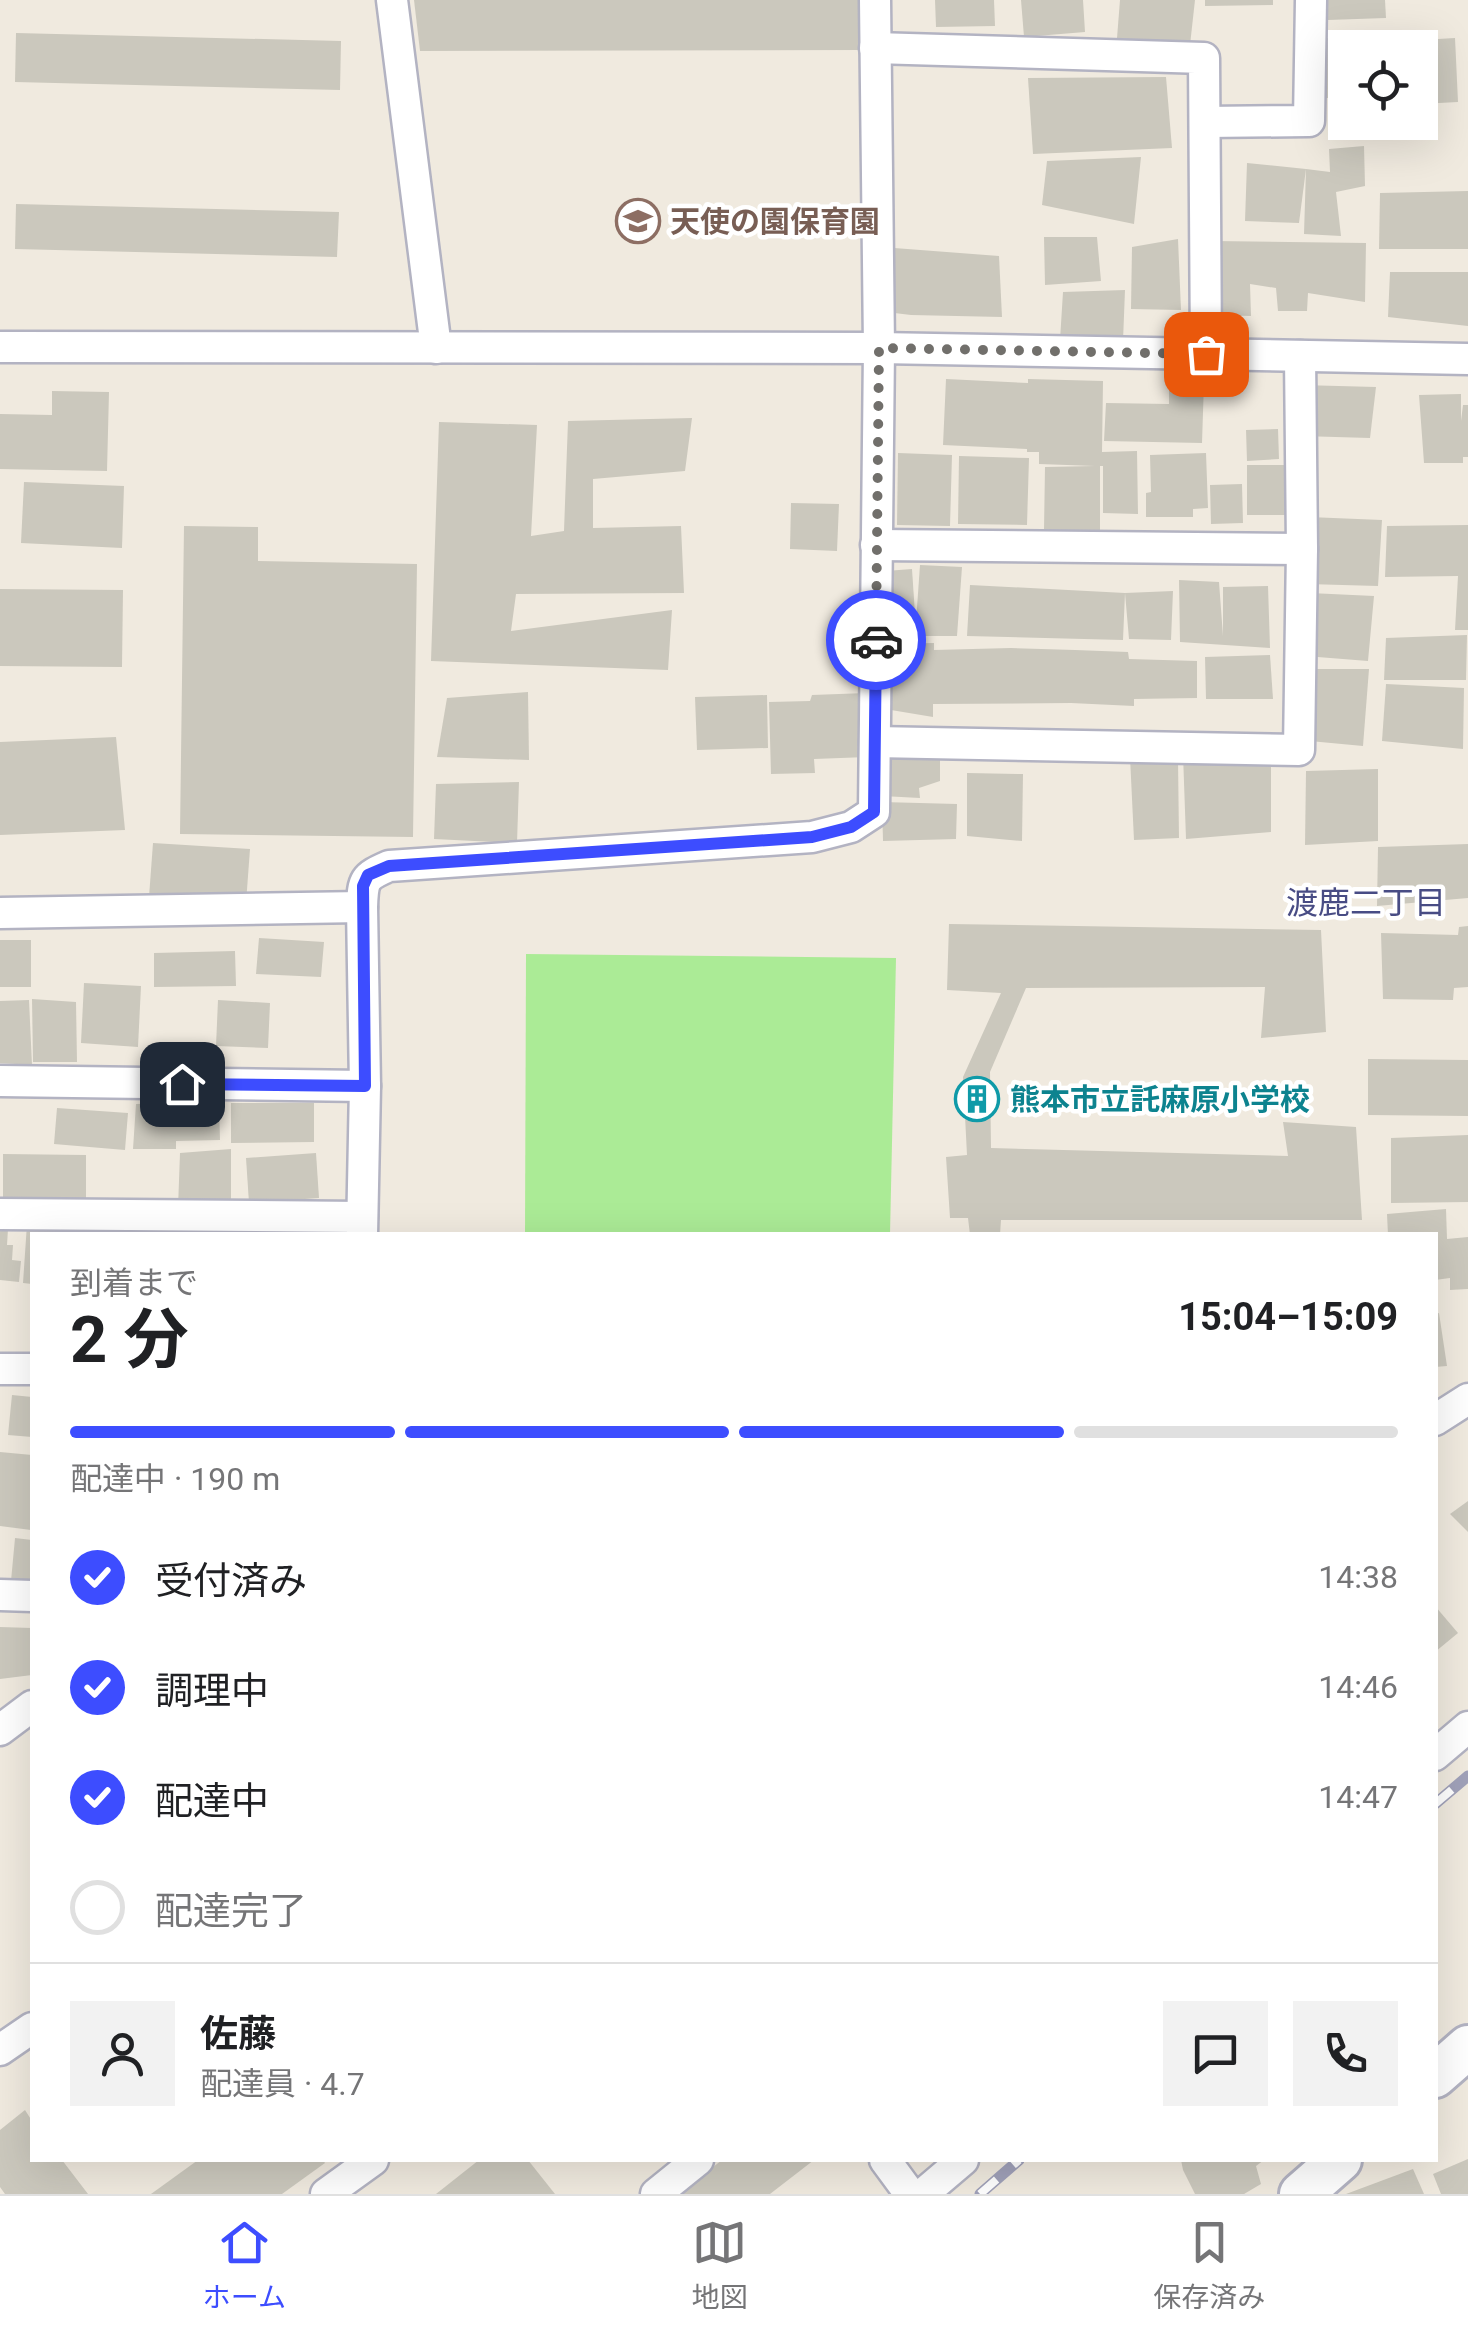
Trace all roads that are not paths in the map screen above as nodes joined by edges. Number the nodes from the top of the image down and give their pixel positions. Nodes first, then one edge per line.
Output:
1 (392, 0) edge
2 (874, 0) edge
3 (1311, 0) edge
4 (875, 48) junction
5 (1205, 122) junction
6 (0, 347) edge
7 (436, 348) junction
8 (879, 348) junction
9 (1206, 354) junction
10 (1300, 356) junction
11 (1468, 359) edge
12 (876, 545) junction
13 (1302, 549) junction
14 (875, 742) junction
15 (362, 906) junction
16 (0, 913) edge
17 (0, 1081) edge
18 (365, 1086) junction
19 (0, 1214) edge
20 (362, 1226) edge
21 (0, 1369) edge
22 (30, 1370) edge
23 (1468, 1398) edge
24 (1438, 1418) edge
25 (0, 1595) edge
26 (30, 1596) edge
27 (30, 1708) edge
28 (1468, 1727) edge
29 (0, 1730) edge
30 (1438, 1747) edge
31 (30, 2029) edge
32 (1468, 2047) edge
33 (0, 2050) edge
34 (1438, 2073) edge
35 (369, 2162) edge
36 (696, 2162) edge
37 (887, 2162) edge
38 (961, 2162) edge
39 (1338, 2162) edge
40 (326, 2194) edge
41 (656, 2194) edge
42 (910, 2194) edge
43 (923, 2194) edge
44 (1301, 2194) edge

1 - 7 street
2 - 4 street
3 - 5 street
4 - 5 street
4 - 8 street
5 - 9 street
6 - 7 street
7 - 8 street
8 - 9 street
8 - 12 street
9 - 10 street
10 - 11 street
10 - 13 street
12 - 13 street
12 - 14 street
13 - 14 street
14 - 15 street
15 - 16 street
15 - 18 street
17 - 18 street
18 - 20 street
19 - 20 street
21 - 22 street
23 - 24 street
25 - 26 street
27 - 29 street
28 - 30 street
31 - 33 street
32 - 34 main road
35 - 40 street
36 - 41 street
37 - 42 street
38 - 43 street
39 - 44 main road

